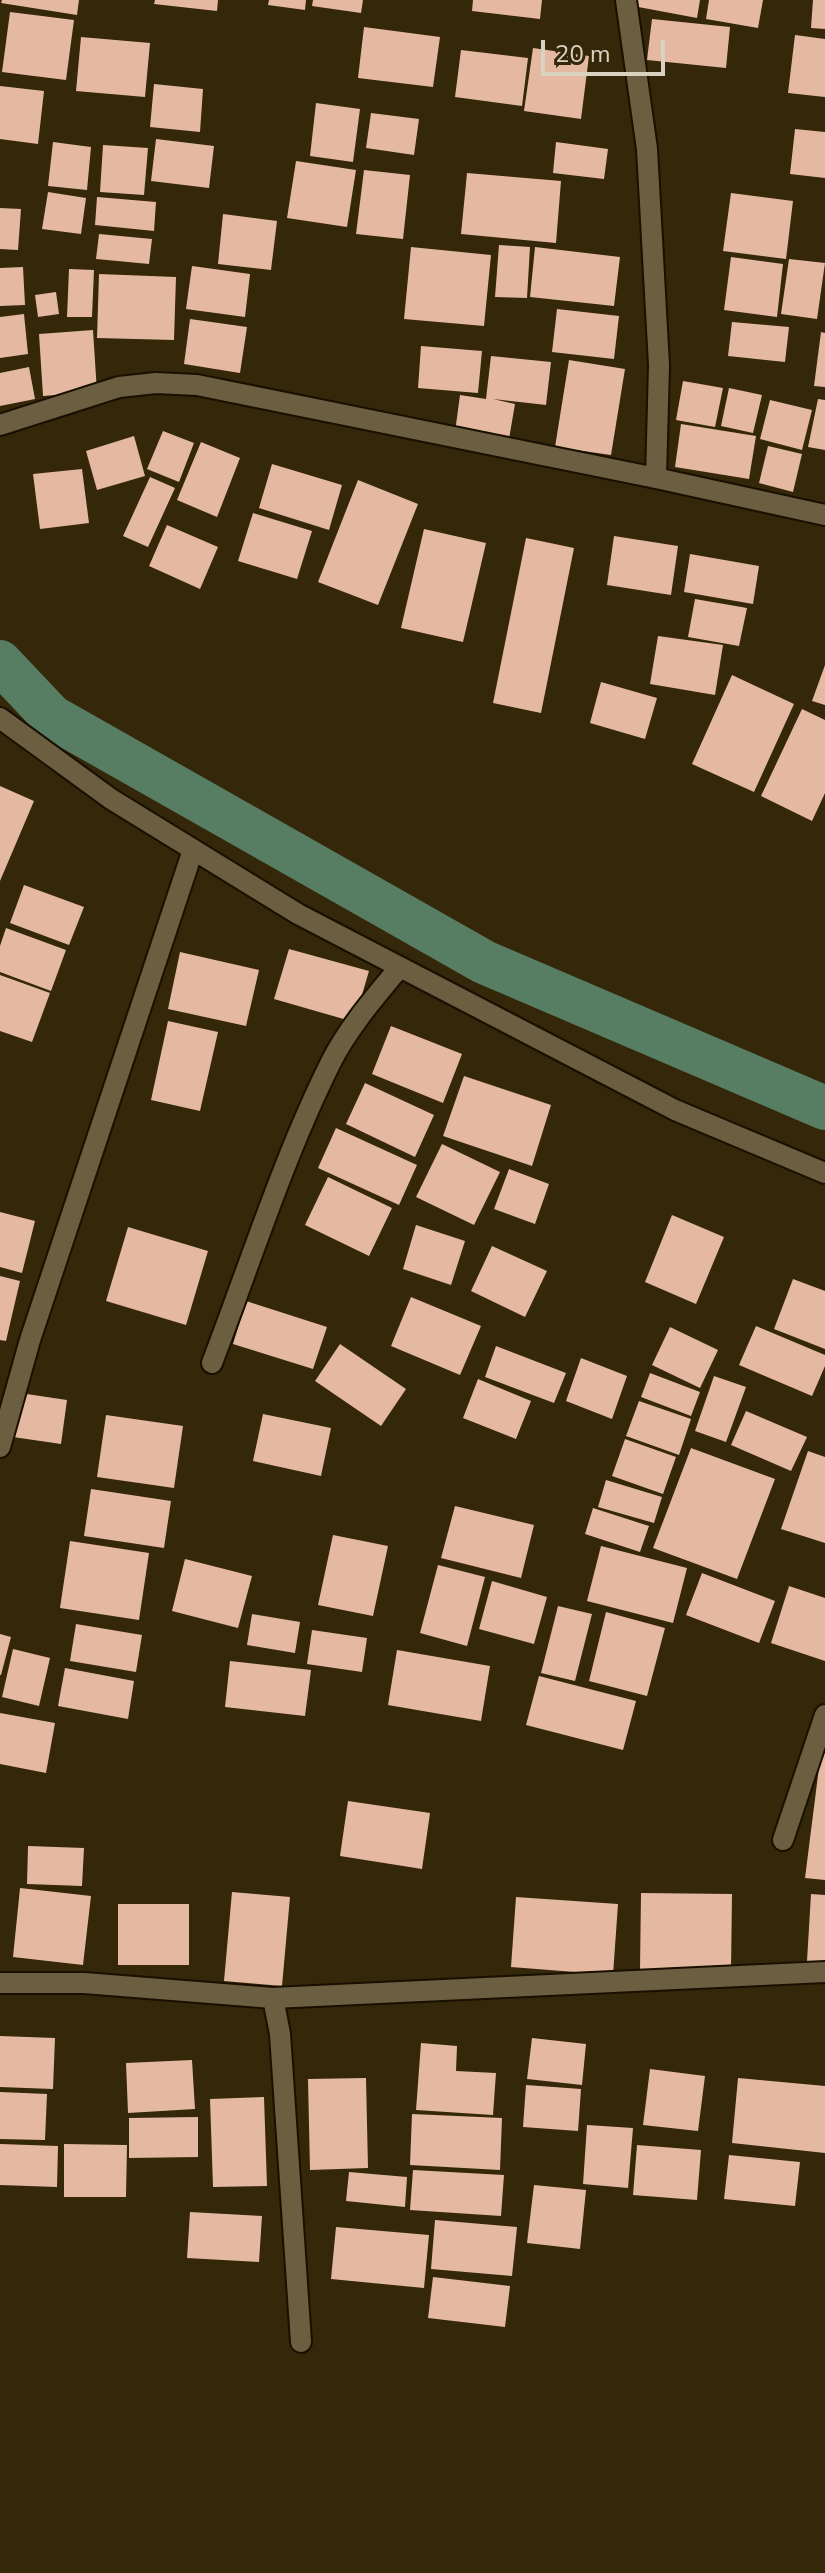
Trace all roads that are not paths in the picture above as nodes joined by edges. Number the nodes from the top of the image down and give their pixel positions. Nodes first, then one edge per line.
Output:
1 (626, 0) edge
2 (0, 425) edge
3 (656, 478) junction
4 (825, 515) edge
5 (1, 723) edge
6 (193, 850) junction
7 (399, 968) junction
8 (825, 1173) edge
9 (212, 1363) dead end
10 (0, 1447) edge
11 (825, 1715) edge
12 (783, 1840) dead end
13 (825, 1972) edge
14 (0, 1983) edge
15 (273, 1998) junction
16 (301, 2342) dead end

1 - 3 street
2 - 3 street
3 - 4 street
5 - 6 street
6 - 7 street
6 - 10 street
7 - 8 street
7 - 9 street
11 - 12 street
13 - 15 street
14 - 15 street
15 - 16 street

